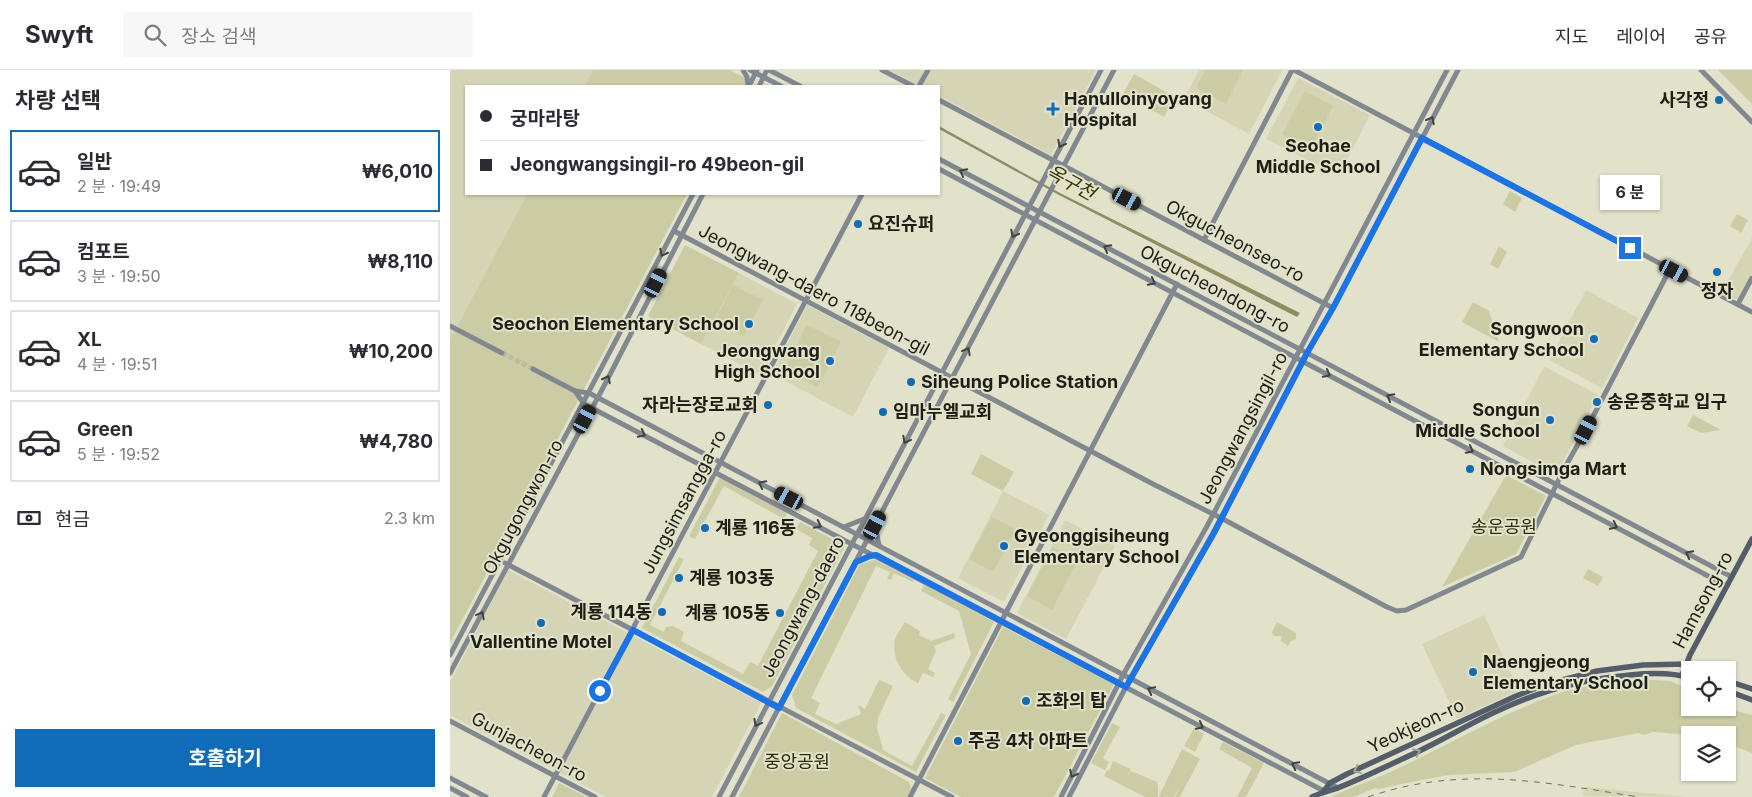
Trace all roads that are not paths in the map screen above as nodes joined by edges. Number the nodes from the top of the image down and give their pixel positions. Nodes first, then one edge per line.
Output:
1 (743, 70) edge
2 (750, 70) edge
3 (768, 70) edge
4 (882, 70) edge
5 (928, 70) edge
6 (1101, 70) edge
7 (1114, 70) edge
8 (1293, 70) edge
9 (1447, 70) edge
10 (1458, 70) edge
11 (1701, 70) edge
12 (757, 72) edge
13 (778, 72) edge
14 (764, 77) junction
15 (776, 83) junction
16 (749, 85) edge
17 (750, 85) edge
18 (760, 85) edge
19 (763, 85) edge
20 (779, 85) edge
21 (798, 85) edge
22 (911, 85) edge
23 (920, 85) edge
24 (940, 101) edge
25 (1752, 122) edge
26 (1414, 132) junction
27 (1422, 138) junction
28 (940, 160) edge
29 (1053, 160) junction
30 (1064, 166) junction
31 (940, 171) edge
32 (692, 195) edge
33 (701, 195) edge
34 (861, 195) edge
35 (1029, 206) junction
36 (1040, 212) junction
37 (1024, 215) junction
38 (1035, 220) junction
39 (674, 231) junction
40 (681, 235) junction
41 (1204, 240) junction
42 (1670, 269) junction
43 (1752, 278) edge
44 (1177, 284) junction
45 (1172, 293) junction
46 (806, 301) junction
47 (1324, 303) junction
48 (1738, 304) junction
49 (1333, 308) junction
50 (1752, 312) edge
51 (450, 326) edge
52 (1300, 349) junction
53 (502, 353) tunnel mouth
54 (1307, 353) junction
55 (1295, 358) junction
56 (1302, 362) junction
57 (533, 369) tunnel mouth
58 (942, 372) junction
59 (952, 378) junction
60 (575, 391) junction
61 (589, 393) junction
62 (597, 398) junction
63 (584, 404) junction
64 (592, 408) junction
65 (1090, 451) junction
66 (721, 462) junction
67 (716, 472) junction
68 (1558, 484) junction
69 (1553, 494) junction
70 (1213, 515) junction
71 (1222, 518) junction
72 (865, 519) junction
73 (875, 525) junction
74 (844, 527) junction
75 (857, 534) junction
76 (1752, 539) edge
77 (868, 540) junction
78 (852, 543) junction
79 (879, 545) junction
80 (863, 548) junction
81 (876, 555) junction
82 (500, 560) junction
83 (856, 562) junction
84 (508, 565) junction
85 (1732, 576) junction
86 (1727, 586) junction
87 (1006, 613) junction
88 (1001, 621) junction
89 (633, 630) junction
90 (450, 655) edge
91 (1688, 661) edge
92 (1681, 664) edge
93 (450, 673) edge
94 (1123, 675) junction
95 (1681, 675) edge
96 (1130, 679) junction
97 (1119, 683) junction
98 (1736, 683) edge
99 (1126, 687) junction
100 (1752, 688) edge
101 (1736, 694) edge
102 (1752, 700) edge
103 (769, 702) junction
104 (779, 708) junction
105 (450, 720) edge
106 (556, 776) junction
107 (450, 778) edge
108 (919, 780) junction
109 (1330, 783) junction
110 (450, 788) edge
111 (1338, 788) junction
112 (1324, 791) junction
113 (467, 797) edge
114 (486, 797) edge
115 (544, 797) edge
116 (595, 797) edge
117 (719, 797) edge
118 (732, 797) edge
119 (910, 797) edge
120 (952, 797) edge
121 (1061, 797) edge
122 (1069, 797) edge
123 (1312, 797) edge

1 - 16 street
2 - 12 street
3 - 13 street
3 - 14 street
4 - 22 street
5 - 23 street
6 -> 29 street
7 - 30 street
8 - 26 street
8 - 41 street
9 - 26 street, Jeongwangsingil-ro
27 -> 10 street, Jeongwangsingil-ro
11 - 25 street
12 - 14 street
12 - 17 street
13 - 21 street
14 - 15 street
14 - 18 street
15 - 19 street
15 - 20 street
24 - 29 street, Okgucheonseo-ro
26 - 27 street
26 - 47 street, Jeongwangsingil-ro
27 - 42 street
27 - 49 street, Jeongwangsingil-ro
35 -> 28 street, Okgucheondong-ro
29 - 30 street, Okgucheonseo-ro
29 - 35 street, Jeongwang-daero
30 - 36 street, Jeongwang-daero
30 - 41 street, Okgucheonseo-ro
31 - 37 street, Okgucheondong-ro
32 - 39 street, Okgugongwon-ro
33 - 40 street, Okgugongwon-ro
34 - 46 street, Jungsimsangga-ro
35 - 36 street, Okgucheondong-ro
35 - 37 street, Jeongwang-daero
36 - 38 street, Jeongwang-daero
44 -> 36 street, Okgucheondong-ro
37 - 38 street, Okgucheondong-ro
37 -> 58 street, Jeongwang-daero
38 -> 45 street, Okgucheondong-ro
59 -> 38 street, Jeongwang-daero
39 - 40 street, Jeongwang-daero 118beon-gil
39 -> 61 street, Okgugongwon-ro
40 - 46 street, Jeongwang-daero 118beon-gil
62 -> 40 street, Okgugongwon-ro
41 - 47 street, Okgucheonseo-ro
42 - 48 street
42 - 68 street
43 - 48 street
44 - 45 street
44 - 52 street, Okgucheondong-ro
45 - 55 street, Okgucheondong-ro
45 - 65 street
46 - 58 street, Jeongwang-daero 118beon-gil
46 - 66 street, Jungsimsangga-ro
47 - 49 street, Okgucheonseo-ro
47 - 52 street, Jeongwangsingil-ro
48 - 50 street
49 - 54 street, Jeongwangsingil-ro
51 - 53 street
52 - 54 street, Okgucheondong-ro
52 - 55 street, Jeongwangsingil-ro
54 - 56 street, Jeongwangsingil-ro
68 -> 54 street, Okgucheondong-ro
55 - 56 street, Okgucheondong-ro
55 - 70 street, Jeongwangsingil-ro
56 -> 69 street, Okgucheondong-ro
56 - 71 street, Jeongwangsingil-ro
57 - 60 street
58 - 59 street, Jeongwang-daero 118beon-gil
58 -> 72 street, Jeongwang-daero
59 - 65 street, Jeongwang-daero 118beon-gil
59 - 73 street, Jeongwang-daero
60 - 61 street
60 - 63 street
61 - 62 street
61 - 63 street, Okgugongwon-ro
62 - 64 street, Okgugongwon-ro
62 - 66 street
63 - 64 street
63 - 82 street, Okgugongwon-ro
64 -> 67 street
64 - 84 street, Okgugongwon-ro
65 - 70 street, Jeongwang-daero 118beon-gil
65 - 87 street
66 - 67 street, Jungsimsangga-ro
74 -> 66 street
67 -> 78 street
67 - 89 street, Jungsimsangga-ro
68 - 69 street
85 -> 68 street, Okgucheondong-ro
69 - 71 street, Jeongwang-daero 118beon-gil
69 -> 86 street, Okgucheondong-ro
70 - 71 street, Jeongwang-daero 118beon-gil
70 - 94 street, Jeongwangsingil-ro
71 - 96 street, Jeongwangsingil-ro
72 - 74 street
72 - 75 street, Jeongwang-daero
73 - 77 street, Jeongwang-daero
73 - 79 street
74 - 75 street
75 - 77 street
75 - 78 street, Jeongwang-daero
76 - 85 main road, Hamsong-ro
77 - 79 street
77 - 80 street, Jeongwang-daero
78 - 80 street
78 - 103 street, Jeongwang-daero
79 - 87 street
80 - 81 street
80 - 83 street, Jeongwang-daero
81 - 83 street
81 - 88 street
82 - 84 street
82 - 90 street, Okgugongwon-ro
83 - 104 street, Jeongwang-daero
84 - 89 street
93 -> 84 street, Okgugongwon-ro
85 - 86 main road, Hamsong-ro
86 - 91 main road, Hamsong-ro
87 - 88 street
87 - 94 street
88 - 97 street
88 - 108 street
89 - 103 street
89 - 106 street, Jungsimsangga-ro
92 -> 109 main road, Yeokjeon-ro
94 - 96 street
94 - 97 street, Jeongwangsingil-ro
111 -> 95 main road, Yeokjeon-ro
96 - 99 street, Jeongwangsingil-ro
109 -> 96 street
97 - 99 street
97 -> 121 street, Jeongwangsingil-ro
98 - 100 main road
99 -> 112 street
99 - 122 street, Jeongwangsingil-ro
101 - 102 main road
103 - 104 street
103 -> 117 street, Jeongwang-daero
104 - 108 street
104 - 118 street, Jeongwang-daero
105 - 106 street, Gunjacheon-ro
106 - 115 street, Jungsimsangga-ro
106 - 116 street, Gunjacheon-ro
107 - 114 street
108 - 119 street
108 - 120 street
109 - 111 street
109 - 112 main road, Yeokjeon-ro
110 - 113 street
111 - 112 main road, Yeokjeon-ro
112 - 123 main road, Yeokjeon-ro

